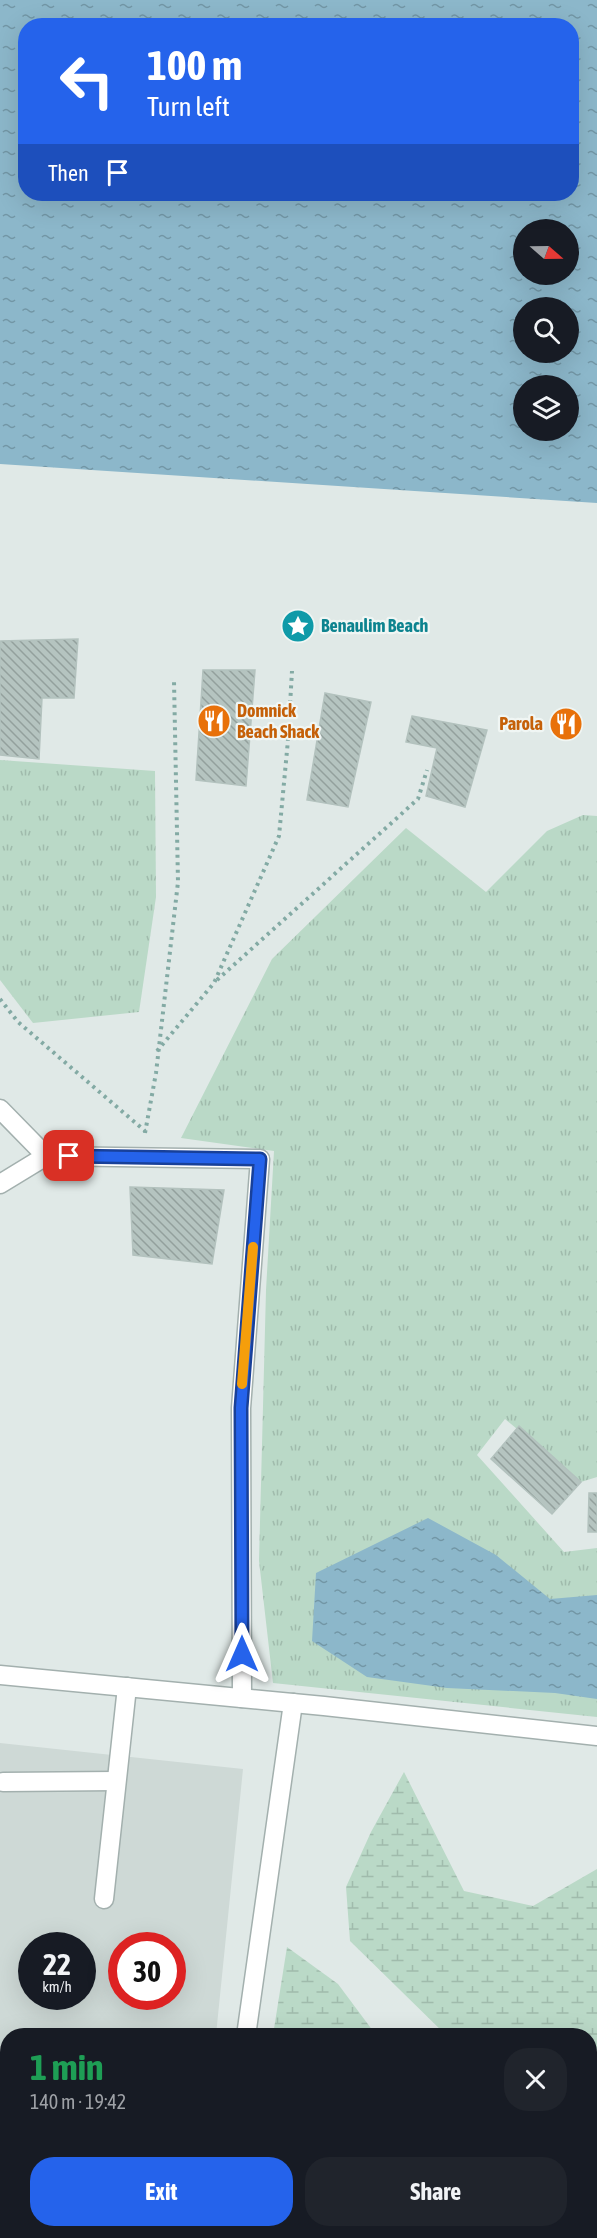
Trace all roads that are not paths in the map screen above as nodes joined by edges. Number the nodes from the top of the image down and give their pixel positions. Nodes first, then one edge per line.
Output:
1 (0, 1108) edge
2 (46, 1156) junction
3 (0, 1184) edge
4 (0, 1675) edge
5 (127, 1687) junction
6 (242, 1698) junction
7 (293, 1703) junction
8 (597, 1736) edge
9 (116, 1781) junction
10 (3, 1782) dead end
11 (104, 1899) dead end
12 (247, 2028) edge

1 - 2 street
2 - 3 street
2 - 6 street
4 - 5 street
5 - 6 street
5 - 9 street
6 - 7 street
7 - 8 street
7 - 12 street
9 - 10 street
9 - 11 street

